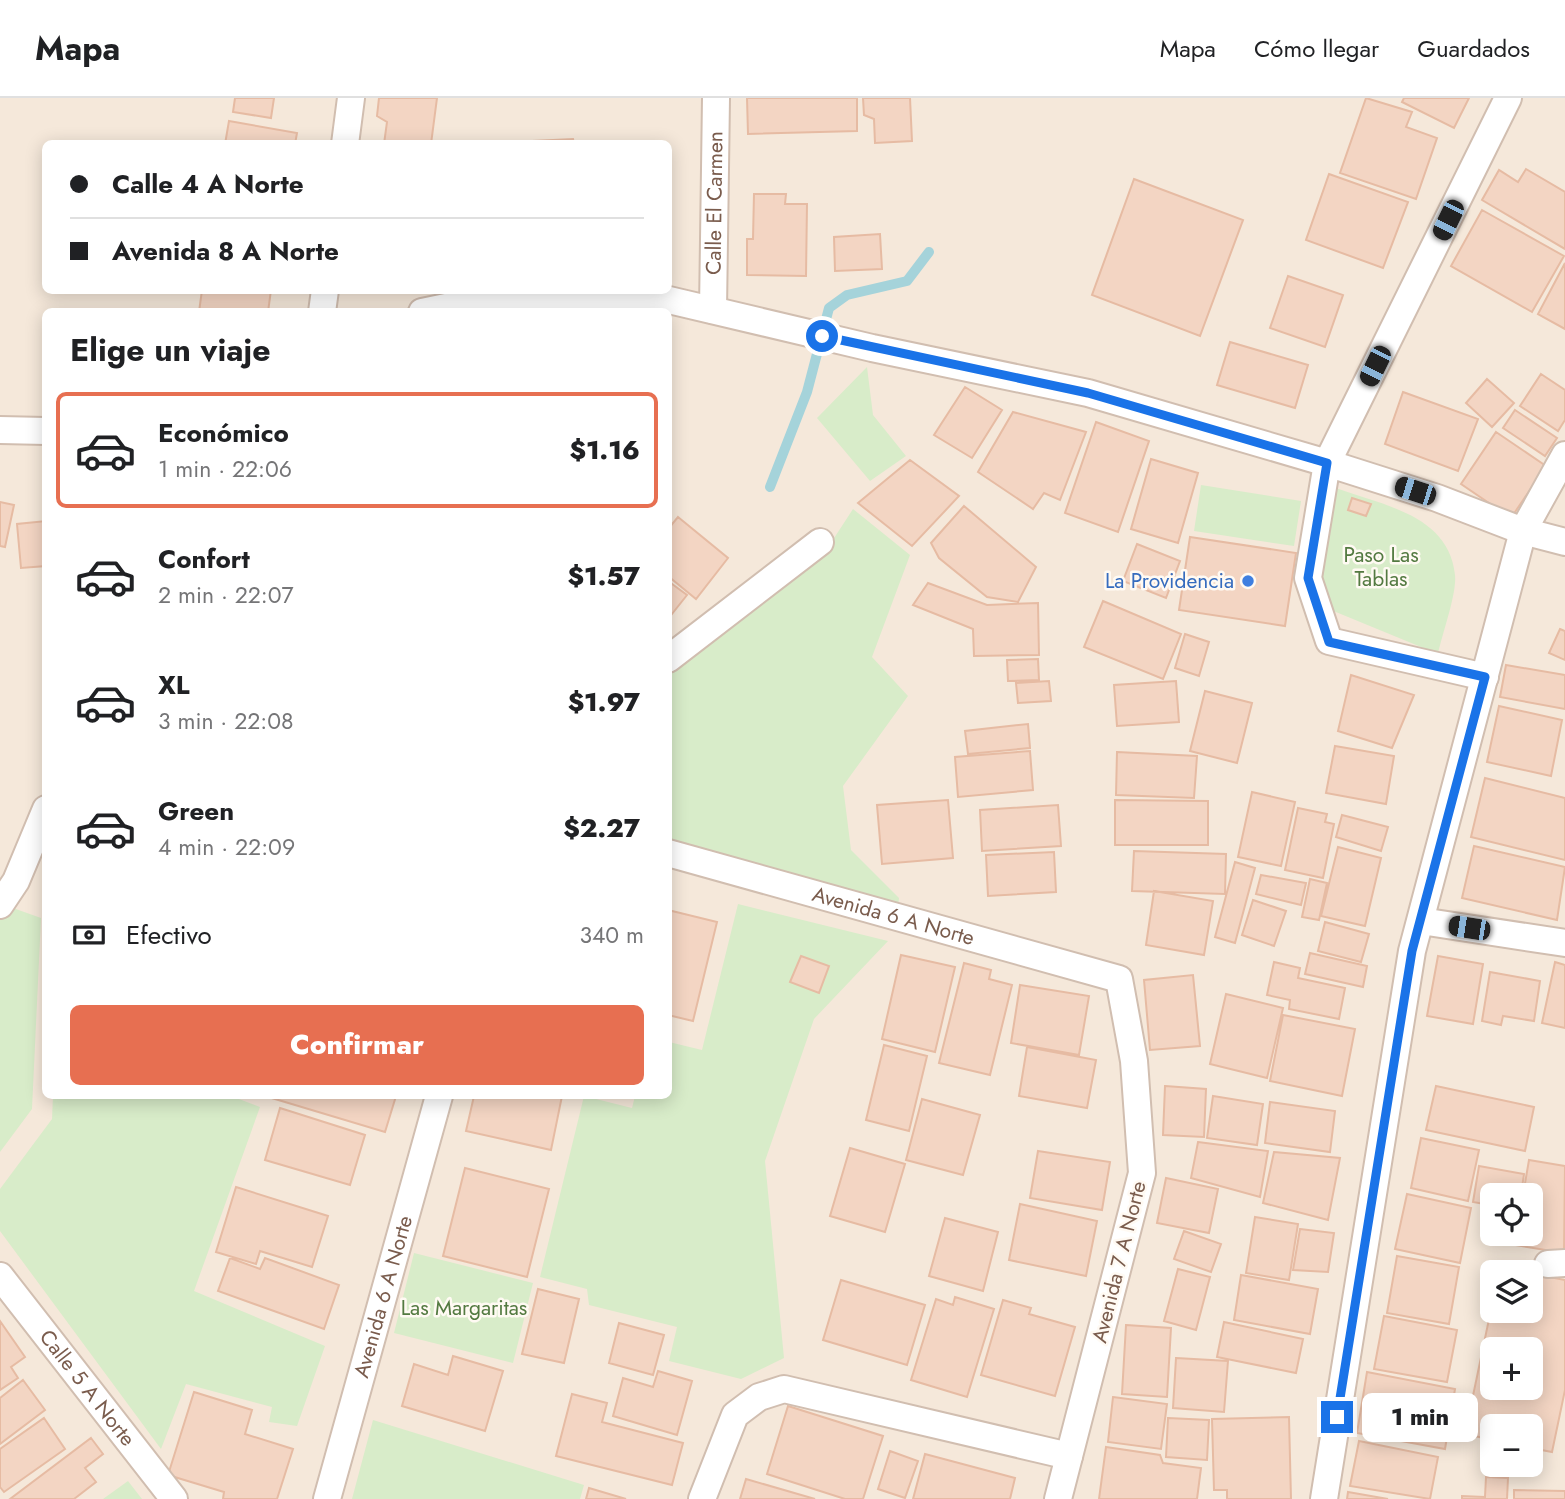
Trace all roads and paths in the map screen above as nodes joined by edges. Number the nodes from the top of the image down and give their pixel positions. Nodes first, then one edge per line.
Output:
1 (351, 98) edge
2 (716, 98) edge
3 (1508, 98) edge
4 (346, 140) edge
5 (441, 308) edge
6 (713, 310) junction
7 (0, 430) edge
8 (42, 431) edge
9 (1565, 454) edge
10 (1327, 463) junction
11 (1523, 531) junction
12 (820, 542) dead end
13 (1565, 542) edge
14 (672, 656) edge
15 (1485, 677) junction
16 (42, 819) edge
17 (672, 854) edge
18 (0, 905) edge
19 (1421, 921) junction
20 (1565, 943) edge
21 (1119, 979) joint
22 (438, 1099) edge
23 (0, 1276) edge
24 (1069, 1456) junction
25 (174, 1499) edge
26 (327, 1499) edge
27 (702, 1499) edge
28 (1058, 1499) edge
29 (1324, 1499) edge

1 - 4 street
2 - 6 street, Calle El Carmen
3 - 10 street
5 - 6 street
6 - 10 street
7 - 8 street
9 - 11 street
10 - 11 street
10 - 15 street
11 - 13 street
11 - 15 street
12 - 14 street
15 - 19 street
16 - 18 street
17 - 21 street, Avenida 6 A Norte
19 - 20 street
19 - 29 street
21 - 24 street, Avenida 7 A Norte
22 - 26 street, Avenida 6 A Norte
23 - 25 street, Calle 5 A Norte
24 - 27 street
24 - 28 street, Avenida 7 A Norte

